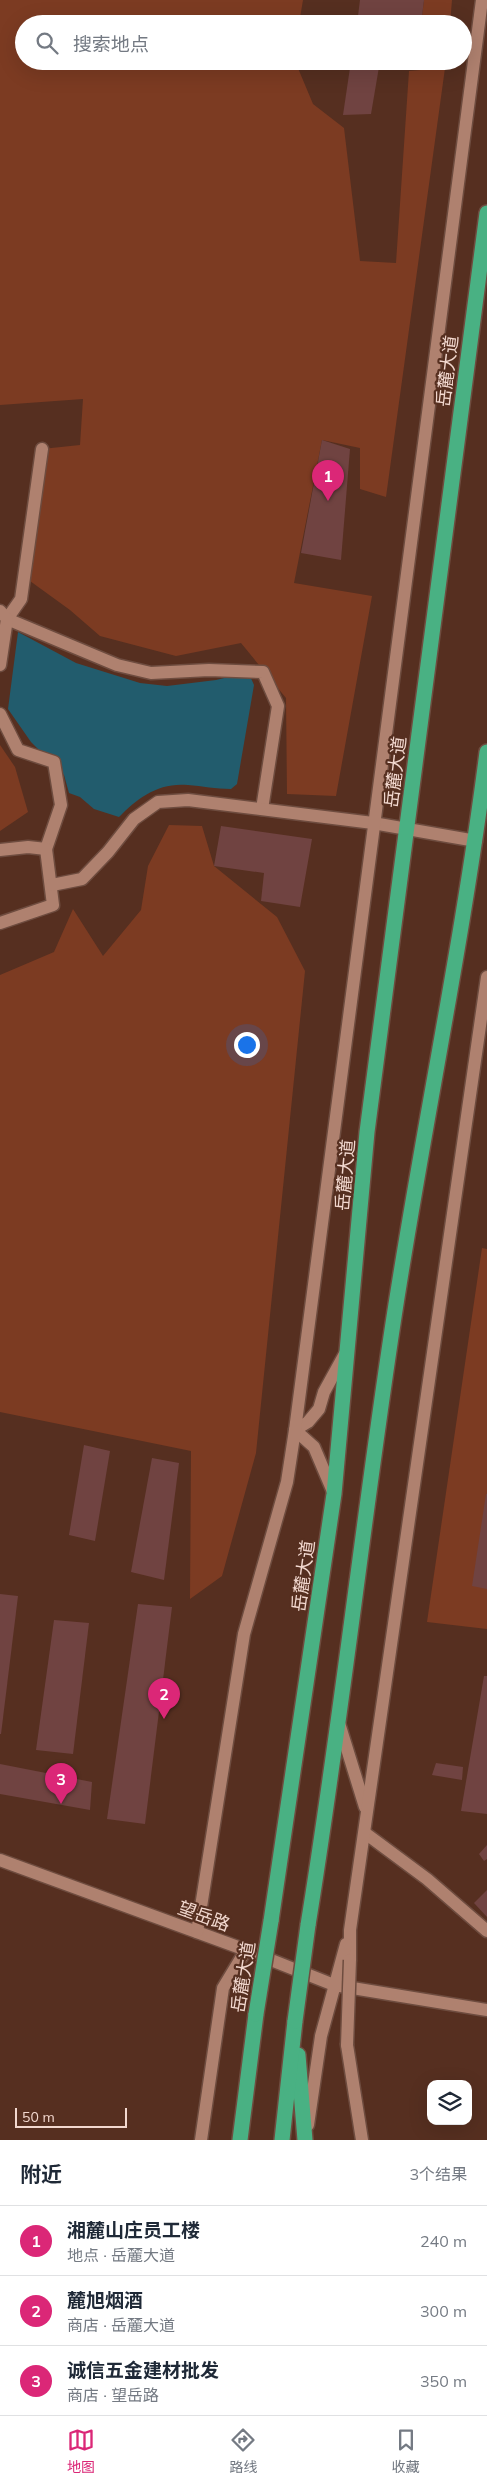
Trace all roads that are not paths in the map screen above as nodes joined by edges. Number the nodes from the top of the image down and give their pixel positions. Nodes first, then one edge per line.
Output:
1 (482, 0) edge
2 (487, 213) edge
3 (42, 449) dead end
4 (4, 615) edge
5 (0, 665) edge
6 (0, 714) edge
7 (487, 752) edge
8 (262, 809) junction
9 (373, 823) junction
10 (407, 829) junction
11 (476, 842) junction
12 (46, 849) junction
13 (0, 850) edge
14 (52, 885) junction
15 (0, 923) edge
16 (487, 977) edge
17 (349, 1348) junction
18 (294, 1430) junction
19 (334, 1494) junction
20 (339, 1723) junction
21 (367, 1811) junction
22 (365, 1833) junction
23 (0, 1860) edge
24 (350, 1930) junction
25 (487, 1931) edge
26 (197, 1932) junction
27 (246, 1950) junction
28 (334, 1985) junction
29 (487, 2010) edge
30 (295, 2022) junction
31 (201, 2140) edge
32 (240, 2140) edge
33 (282, 2140) edge
34 (305, 2140) edge
35 (362, 2140) edge

1 - 9 street
2 - 10 highway, 岳麓大道
3 - 4 street
4 - 5 street
4 - 8 street
6 - 12 street
7 - 11 highway
8 - 9 street
8 - 14 street
9 - 10 street
9 - 18 street
10 - 11 street
10 - 17 highway, 岳麓大道
11 - 20 highway
12 - 13 street
12 - 14 street
14 - 15 street
16 - 21 street
17 - 18 street
17 - 19 highway, 岳麓大道
18 - 19 street
18 - 26 street
19 - 32 highway, 岳麓大道, bridge
20 - 21 street
20 - 30 highway, bridge
21 - 22 street
22 - 24 street
22 - 25 street
23 - 26 street, 望岳路
24 - 28 street
24 - 35 street, bridge
26 - 27 street, 望岳路
27 - 28 street, 望岳路
27 - 31 street
28 - 29 street, 望岳路
28 - 34 street
30 - 33 highway
30 - 34 highway

